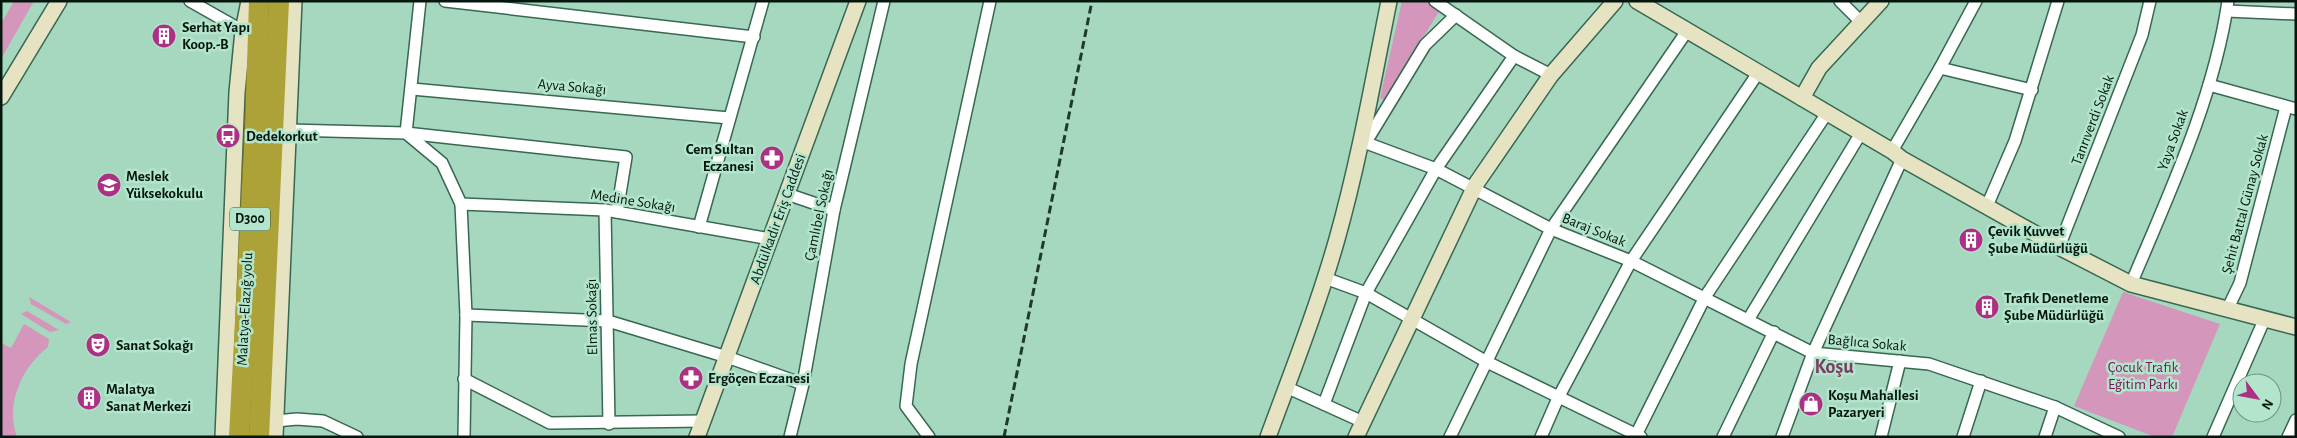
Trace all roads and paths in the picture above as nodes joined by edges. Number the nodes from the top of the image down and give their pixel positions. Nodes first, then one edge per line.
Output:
1 (190, 1) edge
2 (249, 1) edge
3 (259, 1) edge
4 (279, 1) edge
5 (294, 1) edge
6 (420, 1) edge
7 (445, 1) edge
8 (763, 1) edge
9 (858, 1) edge
10 (884, 1) edge
11 (990, 1) edge
12 (1389, 1) edge
13 (1435, 1) edge
14 (1614, 1) edge
15 (1637, 1) edge
16 (1840, 1) edge
17 (1880, 1) edge
18 (1976, 1) edge
19 (2058, 1) edge
20 (2150, 1) edge
21 (54, 3) edge
22 (2228, 6) edge
23 (2296, 14) edge
24 (1456, 15) junction
25 (1862, 23) junction
26 (1688, 31) junction
27 (243, 32) junction
28 (754, 37) junction
29 (1514, 56) junction
30 (1940, 68) junction
31 (1758, 73) junction
32 (1551, 76) junction
33 (1, 85) edge
34 (2209, 85) junction
35 (412, 89) junction
36 (2032, 90) junction
37 (1, 97) edge
38 (1802, 98) junction
39 (2291, 108) edge
40 (1827, 114) junction
41 (729, 118) junction
42 (289, 130) junction
43 (406, 133) junction
44 (1861, 133) junction
45 (1364, 141) junction
46 (1897, 155) junction
47 (1436, 170) junction
48 (1474, 190) junction
49 (787, 194) junction
50 (461, 204) junction
51 (1987, 206) junction
52 (605, 210) junction
53 (834, 210) junction
54 (617, 212) junction
55 (699, 228) junction
56 (1551, 228) junction
57 (770, 239) junction
58 (2059, 247) junction
59 (1630, 261) junction
60 (1325, 278) junction
61 (2131, 284) junction
62 (1366, 293) junction
63 (1705, 298) junction
64 (2228, 308) junction
65 (466, 314) junction
66 (2265, 318) junction
67 (1412, 320) junction
68 (1748, 320) junction
69 (608, 321) junction
70 (2296, 327) edge
71 (1774, 332) junction
72 (1813, 353) junction
73 (727, 357) junction
74 (1900, 361) junction
75 (1486, 362) junction
76 (464, 379) junction
77 (1981, 381) junction
78 (803, 384) junction
79 (1286, 387) junction
80 (1558, 398) junction
81 (1324, 404) junction
82 (2055, 407) junction
83 (2296, 420) edge
84 (276, 421) junction
85 (704, 421) junction
86 (1363, 422) junction
87 (609, 424) junction
88 (1637, 436) edge
89 (223, 437) edge
90 (239, 437) edge
91 (259, 437) edge
92 (275, 437) edge
93 (357, 437) edge
94 (464, 437) edge
95 (697, 437) edge
96 (790, 437) edge
97 (929, 437) edge
98 (1268, 437) edge
99 (1356, 437) edge
100 (1450, 437) edge
101 (1541, 437) edge
102 (1723, 437) edge
103 (1782, 437) edge
104 (1881, 437) edge
105 (1963, 437) edge
106 (2045, 437) edge
107 (2119, 437) edge
108 (2212, 437) edge
109 (2288, 437) edge

1 - 27 street
2 - 27 street
3 - 90 highway, Malatya-Elazığ yolu / D300
4 - 91 highway, Malatya-Elazığ yolu / D300
5 - 42 street
6 - 35 street
7 - 28 street
8 - 28 street
9 - 49 street, Abdülkadir Eriş Caddesi
10 - 53 street, Çamlıbel Sokağı
11 - 97 street
12 - 45 street
13 - 24 street
14 - 32 street
15 - 26 street
16 - 25 street
17 - 25 street
18 - 30 street, Bağlıca Sokak
19 - 36 street
20 - 58 street, Tanrıverdi Sokak
21 - 33 street
21 - 37 street
22 - 23 street
22 - 34 street, Yaya Sokak
24 - 29 street
24 - 45 street
25 - 38 street
26 - 31 street
26 - 56 street
27 - 89 street
28 - 41 street
29 - 32 street
29 - 47 street
30 - 36 street
30 - 46 street, Bağlıca Sokak
31 - 38 street
31 - 59 street
32 - 48 street
34 - 39 street
34 - 61 street, Yaya Sokak
35 - 41 street, Ayva Sokağı
35 - 43 street
36 - 51 street
38 - 40 street
39 - 64 street, Şehit Battal Günay Sokak
40 - 44 street
40 - 63 street
41 - 55 street
42 - 43 street
42 - 84 street
43 - 50 street
43 - 54 street
44 - 46 street
44 - 68 street
45 - 47 street, Baraj Sokak
45 - 60 street
46 - 51 street
46 - 72 street, Bağlıca Sokak
47 - 48 street, Baraj Sokak
47 - 62 street
48 - 56 street, Baraj Sokak
48 - 67 street
49 - 53 street
49 - 57 street, Abdülkadir Eriş Caddesi
50 - 52 street, Medine Sokağı
50 - 65 street
51 - 58 street
52 - 54 street, Medine Sokağı
52 - 69 street, Elmas Sokağı
53 - 78 street, Çamlıbel Sokağı
54 - 55 street, Medine Sokağı
55 - 57 street, Medine Sokağı
56 - 59 street, Baraj Sokak
56 - 75 street
57 - 73 street, Abdülkadir Eriş Caddesi
58 - 61 street
59 - 63 street, Baraj Sokak
59 - 80 street
60 - 62 street
60 - 79 street
61 - 64 street
62 - 67 street
62 - 81 street
63 - 68 street, Baraj Sokak
63 - 88 street
64 - 66 street
65 - 69 street
65 - 76 street
66 - 70 street
66 - 108 street
67 - 75 street
67 - 86 street
68 - 71 street, Baraj Sokak
69 - 73 street
69 - 87 street, Elmas Sokağı
71 - 72 street, Baraj Sokak
71 - 102 street
72 - 74 street, Bağlıca Sokak
72 - 103 street
73 - 78 street
73 - 85 street, Abdülkadir Eriş Caddesi
74 - 77 street, Bağlıca Sokak
74 - 104 street
75 - 80 street
75 - 100 street
76 - 87 street
76 - 94 street
77 - 82 street, Bağlıca Sokak
77 - 105 street
78 - 96 street, Çamlıbel Sokağı
79 - 81 street
79 - 98 street
80 - 88 street
80 - 101 street
81 - 86 street
82 - 106 street
82 - 107 street, Bağlıca Sokak
83 - 109 street
84 - 92 street
84 - 93 street
85 - 87 street
85 - 95 street, Abdülkadir Eriş Caddesi
86 - 99 street

